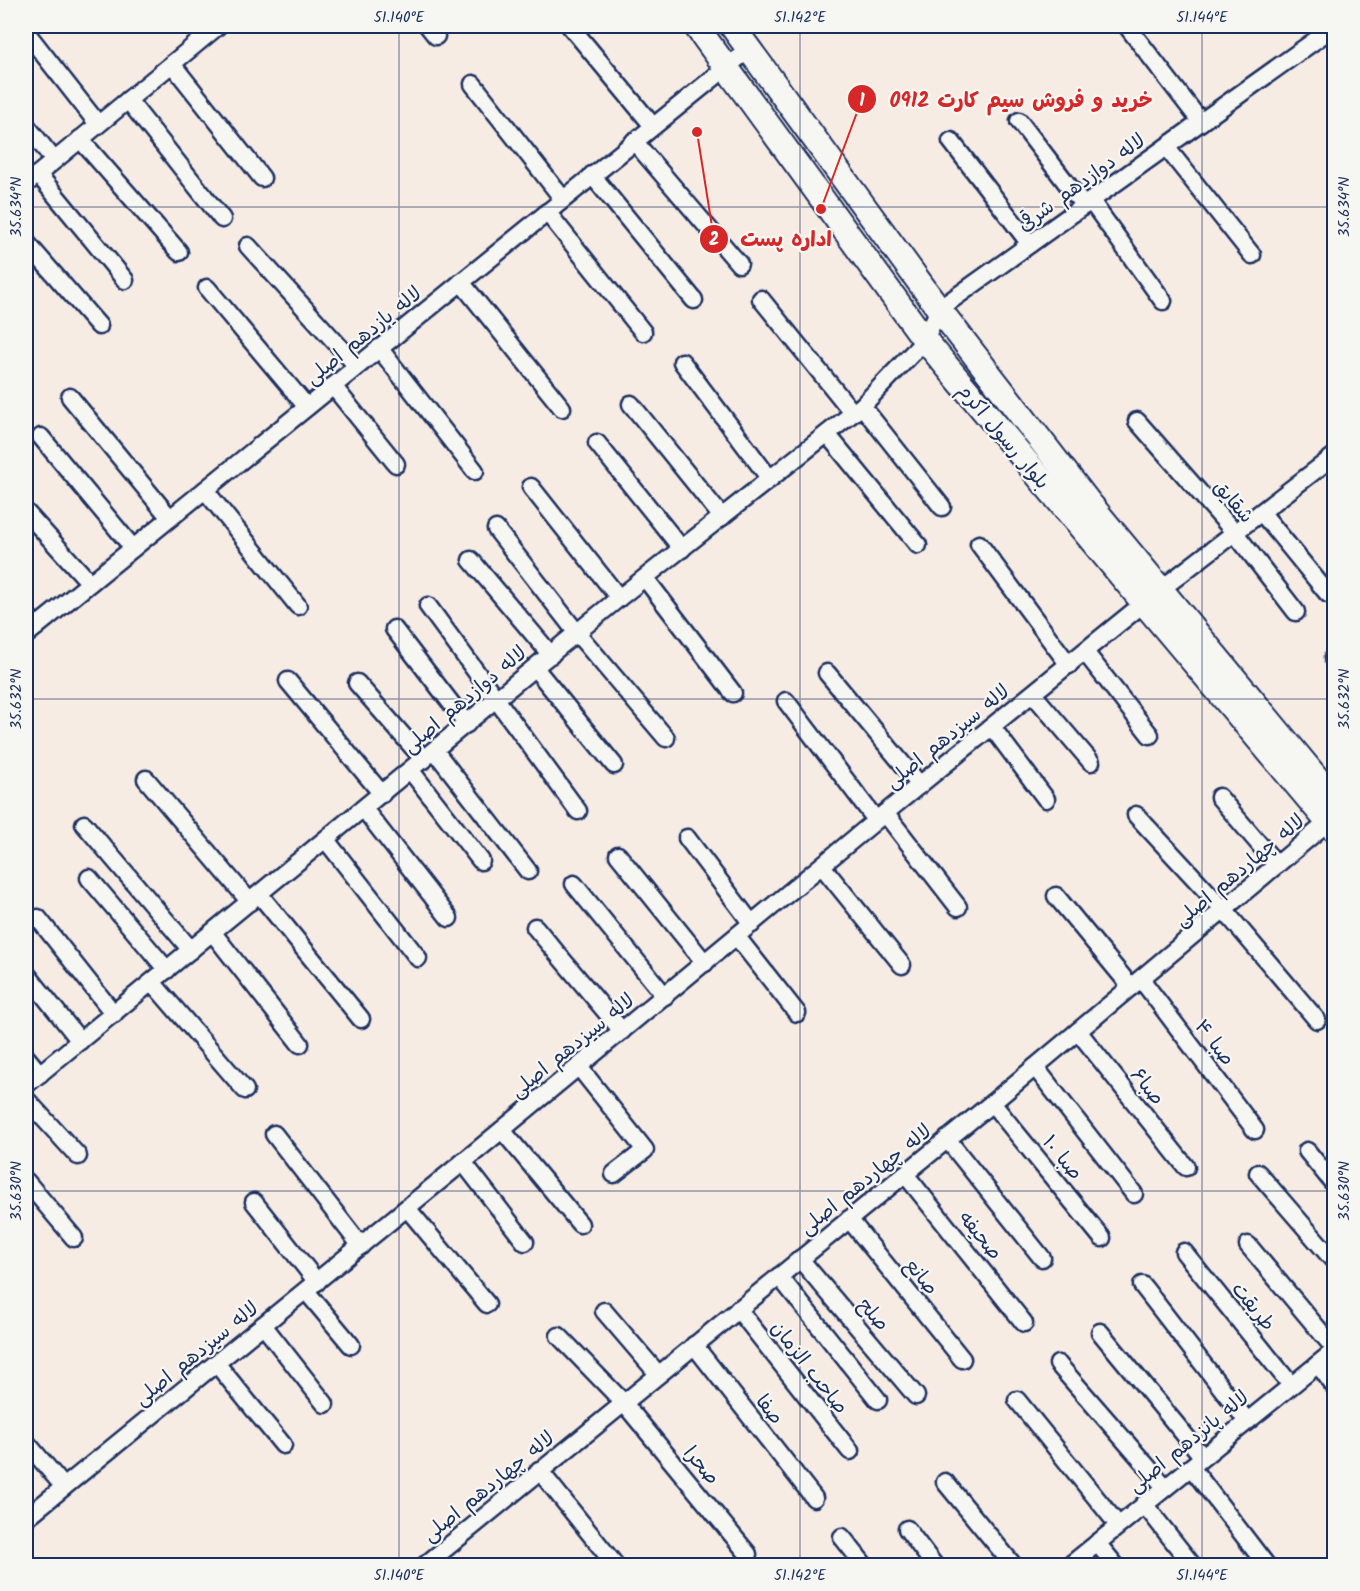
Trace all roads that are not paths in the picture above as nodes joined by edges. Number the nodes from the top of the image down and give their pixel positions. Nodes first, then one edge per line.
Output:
1 (218, 26) edge
2 (570, 26) edge
3 (696, 26) edge
4 (1127, 26) edge
5 (736, 27) edge
6 (1335, 27) edge
7 (26, 32) edge
8 (749, 50) junction
9 (172, 64) junction
10 (726, 67) junction
11 (473, 84) dead end
12 (128, 100) junction
13 (1019, 121) dead end
14 (1201, 122) junction
15 (98, 124) junction
16 (26, 125) edge
17 (653, 126) junction
18 (80, 139) junction
19 (634, 141) junction
20 (951, 141) dead end
21 (1166, 147) junction
22 (54, 160) junction
23 (592, 175) junction
24 (262, 178) dead end
25 (32, 179) edge
26 (563, 199) junction
27 (1088, 203) junction
28 (547, 212) junction
29 (222, 219) dead end
30 (26, 242) edge
31 (1030, 244) junction
32 (248, 246) dead end
33 (179, 252) dead end
34 (1252, 255) dead end
35 (739, 264) dead end
36 (125, 280) dead end
37 (461, 282) junction
38 (207, 288) dead end
39 (761, 298) dead end
40 (694, 300) dead end
41 (1162, 300) dead end
42 (939, 309) junction
43 (99, 326) dead end
44 (643, 332) dead end
45 (925, 340) junction
46 (379, 348) junction
47 (682, 362) dead end
48 (357, 366) junction
49 (333, 386) junction
50 (70, 397) dead end
51 (631, 404) dead end
52 (307, 407) junction
53 (562, 408) dead end
54 (857, 410) junction
55 (1137, 421) dead end
56 (827, 434) junction
57 (41, 437) dead end
58 (597, 443) dead end
59 (1335, 456) edge
60 (396, 464) dead end
61 (475, 471) dead end
62 (770, 479) junction
63 (531, 487) dead end
64 (205, 490) junction
65 (942, 507) dead end
66 (26, 512) edge
67 (1262, 513) junction
68 (722, 517) junction
69 (170, 518) junction
70 (496, 529) dead end
71 (1235, 533) junction
72 (979, 544) dead end
73 (918, 545) dead end
74 (133, 548) junction
75 (682, 549) junction
76 (471, 560) dead end
77 (645, 578) junction
78 (90, 583) junction
79 (1328, 594) dead end
80 (1152, 597) junction
81 (619, 598) junction
82 (298, 606) dead end
83 (428, 606) dead end
84 (1296, 612) dead end
85 (29, 625) edge
86 (394, 629) dead end
87 (577, 633) junction
88 (1085, 652) junction
89 (550, 655) junction
90 (1069, 665) junction
91 (535, 668) junction
92 (827, 673) dead end
93 (288, 681) dead end
94 (357, 683) dead end
95 (733, 693) dead end
96 (1033, 694) junction
97 (496, 700) junction
98 (786, 701) dead end
99 (467, 724) junction
100 (992, 727) junction
101 (1150, 735) dead end
102 (666, 738) dead end
103 (423, 760) junction
104 (1091, 762) dead end
105 (614, 765) dead end
106 (146, 779) dead end
107 (920, 785) junction
108 (382, 794) junction
109 (1219, 797) dead end
110 (1046, 799) dead end
111 (364, 809) junction
112 (578, 811) dead end
113 (1136, 815) dead end
114 (881, 816) junction
115 (1333, 817) edge
116 (84, 824) dead end
117 (687, 838) dead end
118 (326, 840) junction
119 (618, 855) dead end
120 (481, 861) dead end
121 (1277, 865) junction
122 (822, 866) junction
123 (528, 871) dead end
124 (89, 878) dead end
125 (574, 884) dead end
126 (1056, 896) dead end
127 (255, 899) junction
128 (958, 907) dead end
129 (1224, 910) junction
130 (38, 918) dead end
131 (449, 918) dead end
132 (752, 924) junction
133 (535, 927) dead end
134 (213, 933) junction
135 (737, 938) junction
136 (191, 950) junction
137 (418, 958) dead end
138 (705, 963) junction
139 (902, 965) dead end
140 (167, 970) junction
141 (26, 973) edge
142 (152, 982) junction
143 (1136, 983) junction
144 (665, 996) junction
145 (797, 1013) dead end
146 (114, 1014) junction
147 (361, 1019) dead end
148 (1317, 1020) dead end
149 (622, 1031) junction
150 (1078, 1031) junction
151 (80, 1041) junction
152 (300, 1044) dead end
153 (26, 1057) edge
154 (579, 1067) junction
155 (1035, 1067) junction
156 (40, 1074) junction
157 (26, 1085) edge
158 (244, 1090) dead end
159 (26, 1099) edge
160 (992, 1103) junction
161 (502, 1130) junction
162 (1255, 1130) dead end
163 (274, 1134) dead end
164 (946, 1140) junction
165 (1307, 1151) dead end
166 (78, 1156) dead end
167 (463, 1162) junction
168 (1186, 1167) dead end
169 (1258, 1173) dead end
170 (614, 1174) dead end
171 (904, 1174) junction
172 (26, 1181) edge
173 (1335, 1184) edge
174 (1134, 1194) dead end
175 (254, 1202) dead end
176 (408, 1208) junction
177 (849, 1219) junction
178 (580, 1224) dead end
179 (74, 1238) dead end
180 (1102, 1238) dead end
181 (525, 1242) dead end
182 (1248, 1245) dead end
183 (361, 1246) junction
184 (1184, 1252) dead end
185 (1042, 1258) dead end
186 (800, 1259) junction
187 (1335, 1261) edge
188 (779, 1276) junction
189 (1142, 1285) dead end
190 (311, 1286) junction
191 (488, 1304) dead end
192 (738, 1309) junction
193 (604, 1311) dead end
194 (1024, 1323) dead end
195 (263, 1325) junction
196 (1100, 1332) dead end
197 (559, 1336) dead end
198 (351, 1345) dead end
199 (694, 1345) junction
200 (1335, 1350) edge
201 (962, 1359) dead end
202 (216, 1364) junction
203 (1058, 1364) dead end
204 (1318, 1364) junction
205 (658, 1374) junction
206 (1291, 1385) junction
207 (1335, 1386) edge
208 (916, 1396) dead end
209 (878, 1400) dead end
210 (1017, 1400) dead end
211 (623, 1402) junction
212 (325, 1404) dead end
213 (1247, 1421) junction
214 (26, 1442) edge
215 (283, 1445) dead end
216 (849, 1451) dead end
217 (1197, 1462) junction
218 (540, 1470) junction
219 (945, 1482) dead end
220 (1165, 1487) junction
221 (63, 1488) junction
222 (814, 1498) dead end
223 (1144, 1504) junction
224 (26, 1518) edge
225 (1118, 1525) junction
226 (907, 1529) dead end
227 (842, 1538) dead end
228 (1097, 1543) junction
229 (748, 1554) dead end
230 (424, 1566) edge
231 (616, 1566) edge
232 (865, 1566) edge
233 (935, 1566) edge
234 (1014, 1566) edge
235 (1069, 1566) edge
236 (1116, 1566) edge
237 (1193, 1566) edge
238 (1267, 1566) edge

1 - 9 street
2 - 17 street
3 - 10 main road, بلوار رسول اکرم
4 - 14 street
5 - 8 main road, بلوار رسول اکرم
6 - 14 street, لاله دوازدهم شرقی
7 - 15 street
8 - 10 street, لاله یازدهم اصلی
8 - 42 main road, بلوار رسول اکرم
9 - 12 street
9 - 24 street
10 - 17 street, لاله یازدهم اصلی
10 - 45 main road, بلوار رسول اکرم
11 - 26 street
12 - 15 street
12 - 29 street
13 - 27 street
14 - 21 street, لاله دوازدهم شرقی
15 - 18 street
16 - 22 street
17 - 19 street, لاله یازدهم اصلی
18 - 22 street
18 - 33 street
19 - 23 street, لاله یازدهم اصلی
19 - 35 street
20 - 31 street
21 - 27 street, لاله دوازدهم شرقی
21 - 34 street
22 - 25 street
23 - 26 street, لاله یازدهم اصلی
23 - 40 street
25 - 36 street
26 - 28 street, لاله یازدهم اصلی
27 - 31 street, لاله دوازدهم شرقی
27 - 41 street
28 - 37 street, لاله یازدهم اصلی
28 - 44 street
30 - 43 street
31 - 42 street, لاله دوازدهم شرقی
32 - 48 street
37 - 46 street, لاله یازدهم اصلی
37 - 53 street
38 - 52 street
39 - 54 street
42 - 45 street, لاله دوازدهم اصلی
42 - 80 main road, بلوار رسول اکرم
45 - 54 street, لاله دوازدهم اصلی
45 - 80 main road, بلوار رسول اکرم
46 - 48 street, لاله یازدهم اصلی
46 - 61 street
47 - 62 street
48 - 49 street, لاله یازدهم اصلی
49 - 52 street, لاله یازدهم اصلی
49 - 60 street
50 - 69 street
51 - 68 street
52 - 64 street, لاله یازدهم اصلی
54 - 56 street, لاله دوازدهم اصلی
54 - 65 street
55 - 71 street, شقایق
56 - 62 street, لاله دوازدهم اصلی
56 - 73 street
57 - 74 street
58 - 75 street
59 - 67 street, لاله سیزدهم اصلی
62 - 68 street, لاله دوازدهم اصلی
63 - 81 street
64 - 69 street, لاله یازدهم اصلی
64 - 82 street
66 - 78 street
67 - 71 street, لاله سیزدهم اصلی
67 - 79 street
68 - 75 street, لاله دوازدهم اصلی
69 - 74 street, لاله یازدهم اصلی
70 - 87 street
71 - 80 street, لاله سیزدهم اصلی
71 - 84 street, شقایق
72 - 90 street
74 - 78 street, لاله یازدهم اصلی
75 - 77 street, لاله دوازدهم اصلی
76 - 89 street
77 - 81 street, لاله دوازدهم اصلی
77 - 95 street
78 - 85 street, لاله یازدهم اصلی
80 - 88 street, لاله سیزدهم اصلی
80 - 115 main road, بلوار رسول اکرم
81 - 87 street, لاله دوازدهم اصلی
83 - 97 street
86 - 99 street
87 - 89 street, لاله دوازدهم اصلی
87 - 102 street
88 - 90 street, لاله سیزدهم اصلی
88 - 101 street
89 - 91 street, لاله دوازدهم اصلی
90 - 96 street, لاله سیزدهم اصلی
91 - 97 street, لاله دوازدهم اصلی
91 - 105 street
92 - 107 street
93 - 108 street
94 - 103 street
96 - 100 street, لاله سیزدهم اصلی
96 - 104 street
97 - 99 street, لاله دوازدهم اصلی
97 - 112 street
98 - 114 street
99 - 103 street, لاله دوازدهم اصلی
100 - 107 street, لاله سیزدهم اصلی
100 - 110 street
103 - 108 street, لاله دوازدهم اصلی
103 - 120 street
103 - 123 street
106 - 127 street
107 - 114 street, لاله سیزدهم اصلی
108 - 111 street, لاله دوازدهم اصلی
109 - 121 street
111 - 118 street, لاله دوازدهم اصلی
111 - 131 street
113 - 129 street
114 - 122 street, لاله سیزدهم اصلی
114 - 128 street
115 - 121 street, لاله چهاردهم اصلی
116 - 136 street
117 - 132 street
118 - 127 street, لاله دوازدهم اصلی
118 - 137 street
119 - 138 street
121 - 129 street, لاله چهاردهم اصلی
122 - 132 street, لاله سیزدهم اصلی
122 - 139 street
124 - 140 street
125 - 144 street
126 - 143 street, صبا ۴
127 - 134 street, لاله دوازدهم اصلی
127 - 147 street
129 - 143 street, لاله چهاردهم اصلی
129 - 148 street
130 - 146 street
132 - 135 street, لاله سیزدهم اصلی
133 - 149 street
134 - 136 street, لاله دوازدهم اصلی
134 - 152 street
135 - 138 street, لاله سیزدهم اصلی
135 - 145 street
136 - 140 street, لاله دوازدهم اصلی
138 - 144 street, لاله سیزدهم اصلی
140 - 142 street, لاله دوازدهم اصلی
141 - 151 street
142 - 146 street, لاله دوازدهم اصلی
142 - 158 street
143 - 150 street, لاله چهاردهم اصلی
143 - 162 street, صبا ۴
144 - 149 street, لاله سیزدهم اصلی
146 - 151 street, لاله دوازدهم اصلی
149 - 154 street, لاله سیزدهم اصلی
150 - 155 street, لاله چهاردهم اصلی
150 - 168 street, صبا۶
151 - 156 street, لاله دوازدهم اصلی
153 - 156 street
154 - 161 street, لاله سیزدهم اصلی
154 - 170 street
155 - 160 street, لاله چهاردهم اصلی
155 - 174 street
156 - 157 street, لاله دوازدهم اصلی
159 - 166 street
160 - 164 street, لاله چهاردهم اصلی
160 - 180 street, صبا ۱۰
161 - 167 street, لاله سیزدهم اصلی
161 - 178 street
163 - 183 street
164 - 171 street, لاله چهاردهم اصلی
164 - 185 street
165 - 173 street
167 - 176 street, لاله سیزدهم اصلی
167 - 181 street
169 - 187 street
171 - 177 street, لاله چهاردهم اصلی
171 - 194 street, صحیفه
172 - 179 street
175 - 190 street
176 - 183 street, لاله سیزدهم اصلی
176 - 191 street
177 - 186 street, لاله چهاردهم اصلی
177 - 201 street, صانع
182 - 200 street
183 - 190 street, لاله سیزدهم اصلی
184 - 206 street, طریقت
186 - 188 street, لاله چهاردهم اصلی
186 - 208 street, صلح
188 - 192 street, لاله چهاردهم اصلی
188 - 209 street
189 - 213 street
190 - 195 street, لاله سیزدهم اصلی
190 - 198 street
192 - 199 street, لاله چهاردهم اصلی
192 - 216 street, صاحب الزمان
193 - 205 street
195 - 202 street, لاله سیزدهم اصلی
195 - 212 street
196 - 217 street
197 - 211 street, صحرا
199 - 205 street, لاله چهاردهم اصلی
199 - 222 street, صفا
200 - 204 street, لاله پانزدهم اصلی
202 - 215 street
202 - 221 street, لاله سیزدهم اصلی
203 - 220 street
204 - 206 street, لاله پانزدهم اصلی
204 - 207 street
205 - 211 street, لاله چهاردهم اصلی
206 - 213 street, لاله پانزدهم اصلی
210 - 225 street
211 - 218 street, لاله چهاردهم اصلی
211 - 229 street, صحرا
213 - 217 street, لاله پانزدهم اصلی
214 - 221 street
217 - 220 street, لاله پانزدهم اصلی
217 - 238 street
218 - 230 street, لاله چهاردهم اصلی
218 - 231 street
219 - 234 street
220 - 223 street, لاله پانزدهم اصلی
221 - 224 street, لاله سیزدهم اصلی
223 - 225 street, لاله پانزدهم اصلی
223 - 237 street
225 - 228 street, لاله پانزدهم اصلی
226 - 233 street
227 - 232 street
228 - 235 street, لاله پانزدهم اصلی
228 - 236 street

